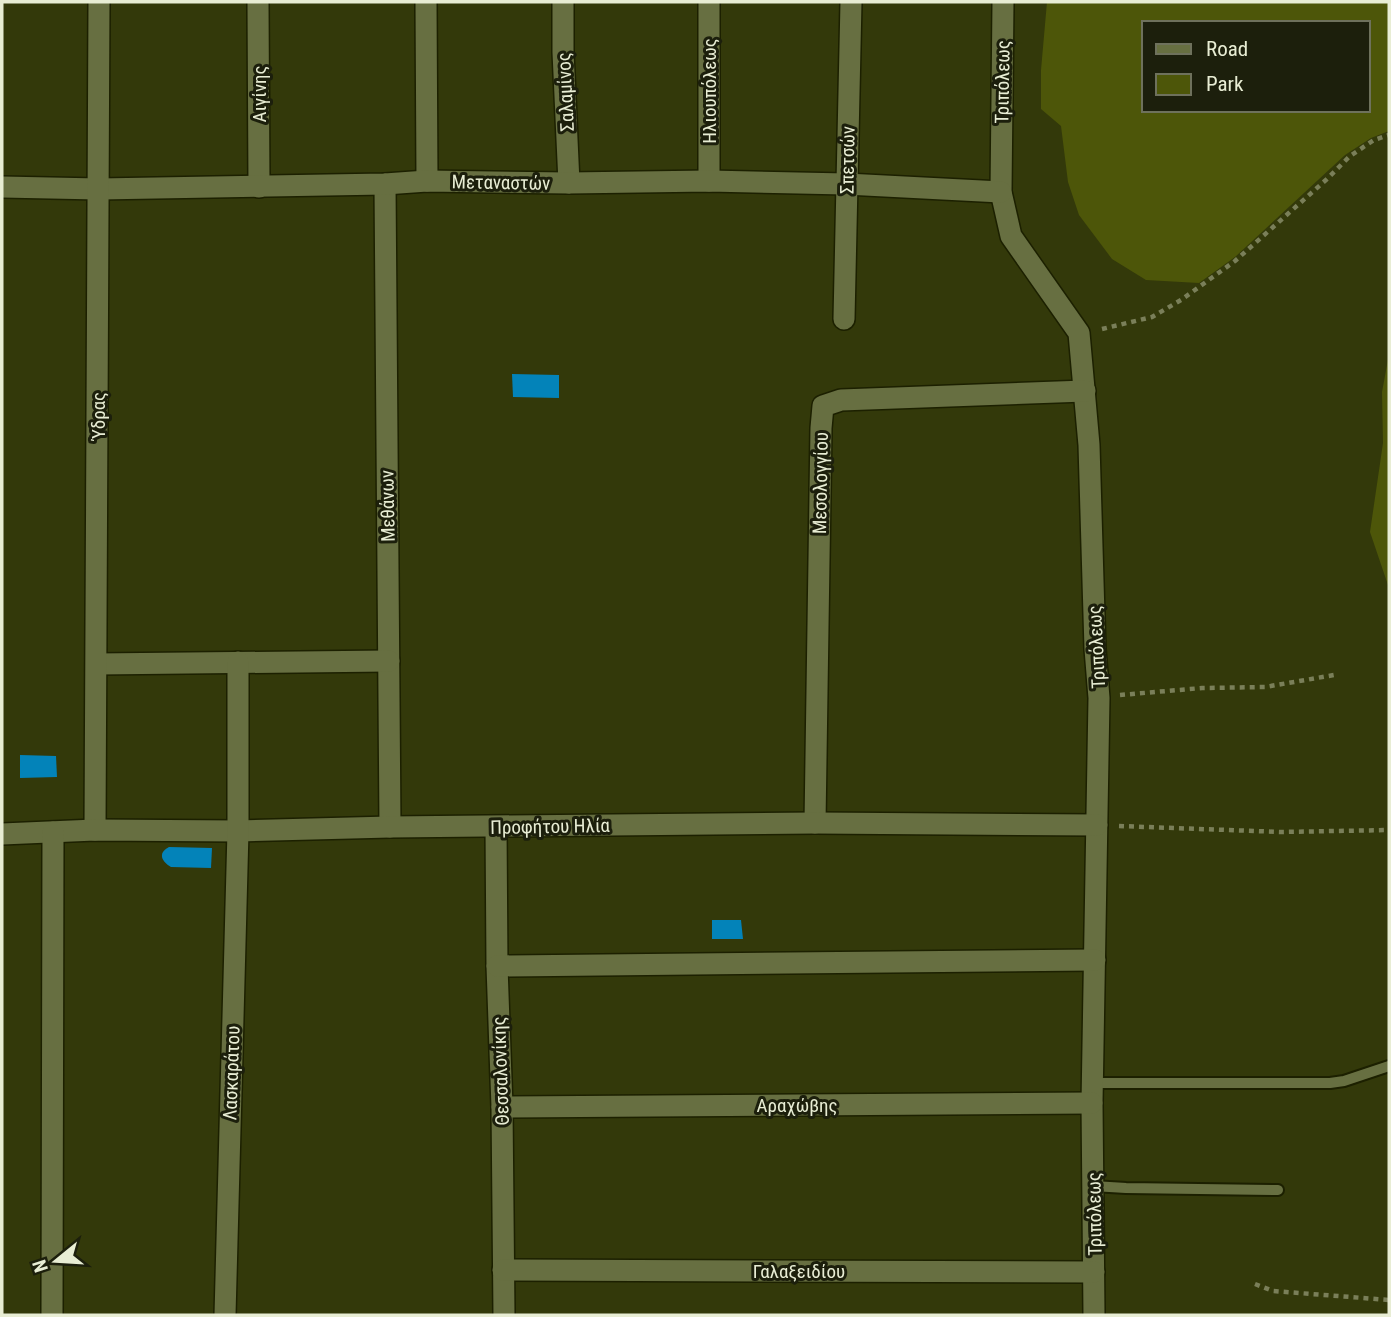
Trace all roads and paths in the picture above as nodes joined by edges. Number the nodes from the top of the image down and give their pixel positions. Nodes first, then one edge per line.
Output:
1 (99, 2) edge
2 (258, 2) edge
3 (426, 2) edge
4 (563, 2) edge
5 (709, 2) edge
6 (851, 2) edge
7 (1003, 2) edge
8 (1389, 135) edge
9 (427, 181) junction
10 (709, 181) junction
11 (569, 183) junction
12 (385, 184) junction
13 (846, 184) junction
14 (2, 187) edge
15 (259, 187) junction
16 (99, 189) junction
17 (1001, 192) junction
18 (844, 319) dead end
19 (1079, 333) junction
20 (1085, 391) junction
21 (389, 661) junction
22 (237, 663) junction
23 (97, 664) junction
24 (1334, 676) dead end
25 (1098, 698) junction
26 (815, 823) junction
27 (1097, 825) junction
28 (390, 827) junction
29 (496, 827) junction
30 (95, 830) junction
31 (1389, 830) edge
32 (238, 831) junction
33 (53, 832) junction
34 (2, 834) edge
35 (1095, 960) junction
36 (497, 965) junction
37 (1389, 1066) edge
38 (1092, 1093) junction
39 (502, 1107) junction
40 (1093, 1186) junction
41 (1278, 1189) dead end
42 (503, 1270) junction
43 (1094, 1272) junction
44 (1255, 1284) dead end
45 (1389, 1300) edge
46 (52, 1315) edge
47 (225, 1315) edge
48 (504, 1315) edge
49 (1094, 1315) edge

1 - 16 street, Ύδρας
2 - 15 street, Αιγίνης
3 - 9 street
4 - 11 street, Σαλαμίνος
5 - 10 street, Ηλιουπόλεως
6 - 13 street, Σπετσών
7 - 17 street, Τριπόλεως
8 - 19 path
9 - 11 street, Μεταναστών
9 - 12 street, Μεταναστών
10 - 11 street, Μεταναστών
10 - 13 street, Μεταναστών
12 - 15 street, Μεταναστών
12 - 21 street, Μεθάνων
13 - 17 street, Μεταναστών
13 - 18 street, Σπετσών
14 - 16 street, Μεταναστών
15 - 16 street, Μεταναστών
16 - 23 street, Ύδρας
17 - 19 street, Τριπόλεως
19 - 20 street, Τριπόλεως
20 - 25 street, Τριπόλεως
20 - 26 street, Μεσολογγίου
21 - 22 street
21 - 28 street, Μεθάνων
22 - 23 street
22 - 32 street, Λασκαράτου
23 - 30 street, Ύδρας
24 - 25 path
25 - 27 street, Τριπόλεως
26 - 27 street, Προφήτου Ηλία
26 - 29 street, Προφήτου Ηλία
27 - 31 path
27 - 35 street, Τριπόλεως
28 - 29 street, Προφήτου Ηλία
28 - 32 street, Προφήτου Ηλία
29 - 36 street, Θεσσαλονίκης
30 - 32 street, Προφήτου Ηλία
30 - 33 street, Προφήτου Ηλία
32 - 47 street, Λασκαράτου
33 - 34 street, Προφήτου Ηλία
33 - 46 street
35 - 36 street
35 - 38 street, Τριπόλεως
36 - 39 street, Θεσσαλονίκης
37 - 38 lane
38 - 39 street, Αραχώβης
38 - 40 street, Τριπόλεως
39 - 42 street, Θεσσαλονίκης
40 - 41 lane
40 - 43 street, Τριπόλεως
42 - 43 street, Γαλαξειδίου
42 - 48 street, Θεσσαλονίκης
43 - 49 street, Τριπόλεως
44 - 45 path

